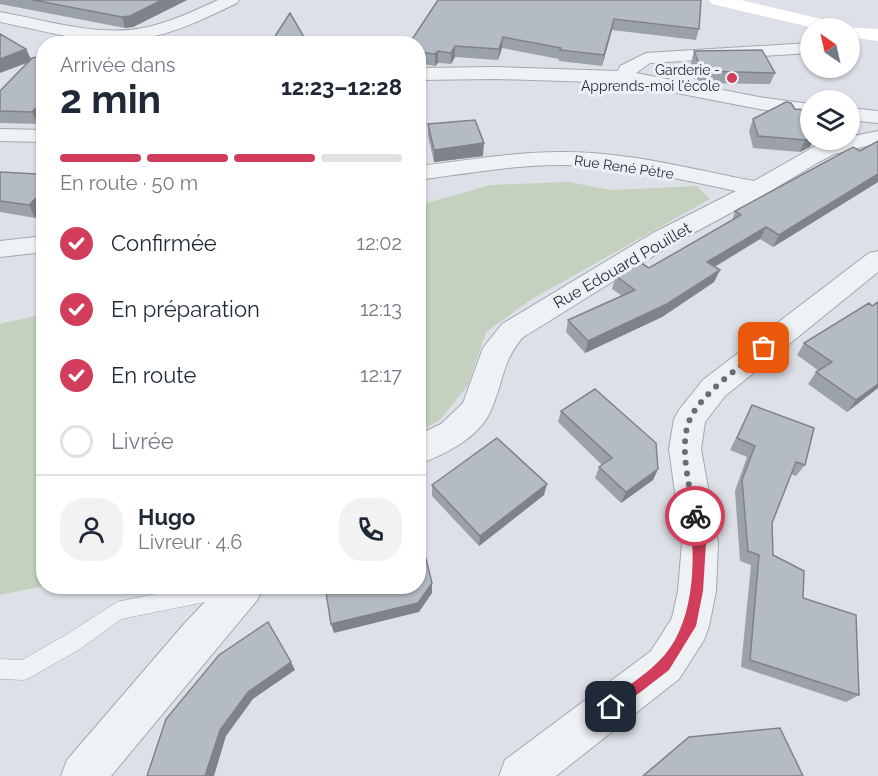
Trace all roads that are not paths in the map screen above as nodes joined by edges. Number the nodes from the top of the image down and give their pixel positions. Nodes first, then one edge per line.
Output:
1 (231, 0) edge
2 (718, 0) edge
3 (0, 17) edge
4 (800, 20) edge
5 (860, 33) edge
6 (878, 35) edge
7 (800, 49) edge
8 (426, 74) edge
9 (626, 77) junction
10 (800, 109) edge
11 (860, 115) edge
12 (878, 117) edge
13 (0, 135) edge
14 (36, 136) edge
15 (878, 137) edge
16 (426, 172) edge
17 (758, 189) junction
18 (36, 245) edge
19 (0, 249) edge
20 (878, 259) edge
21 (426, 447) edge
22 (199, 594) edge
23 (238, 594) edge
24 (0, 669) edge
25 (83, 776) edge
26 (521, 776) edge

1 - 3 street
2 - 4 main road
5 - 6 main road
7 - 9 street
8 - 9 street
9 - 10 street
11 - 12 street
13 - 14 street
15 - 17 street, Rue Edouard Pouillet
16 - 17 street, Rue René Pètre
17 - 21 street, Rue Edouard Pouillet
18 - 19 street
20 - 26 street
22 - 24 lane
23 - 25 street

